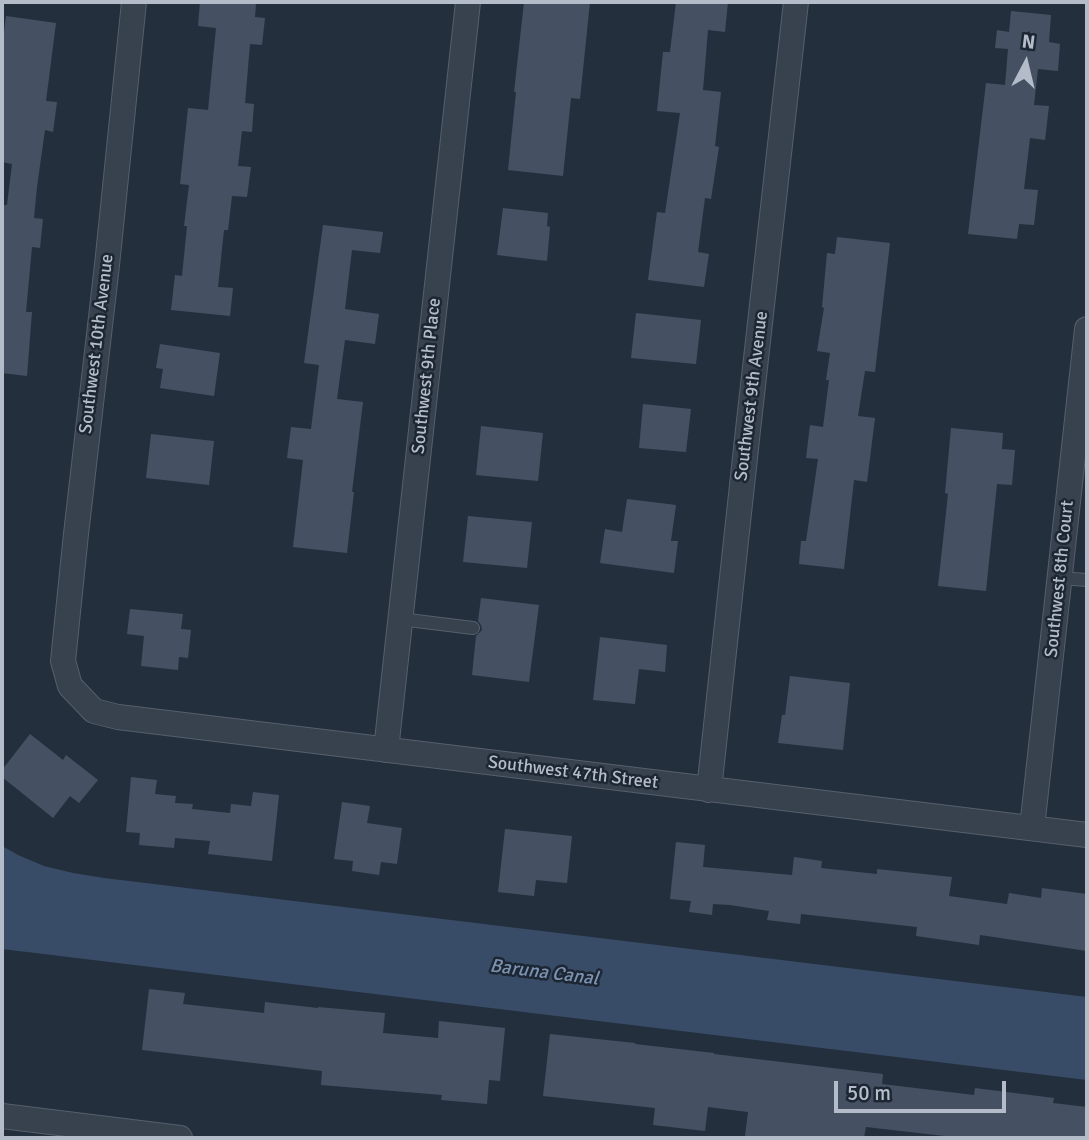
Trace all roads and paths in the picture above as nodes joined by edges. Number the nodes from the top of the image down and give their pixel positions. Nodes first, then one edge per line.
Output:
1 (135, 2) edge
2 (468, 2) edge
3 (796, 2) edge
4 (1087, 329) edge
5 (1082, 417) edge
6 (1060, 578) junction
7 (1087, 580) edge
8 (400, 619) junction
9 (473, 628) dead end
10 (70, 686) joint
11 (386, 750) junction
12 (709, 790) junction
13 (1032, 828) junction
14 (1087, 835) edge
15 (2, 1116) edge
16 (80, 1132) edge
17 (180, 1138) edge

1 - 10 street, Southwest 10th Avenue
2 - 8 street, Southwest 9th Place
3 - 12 street, Southwest 9th Avenue
4 - 5 street, Southwest 8th Court
5 - 6 street, Southwest 8th Court
6 - 7 lane
6 - 13 street, Southwest 8th Court
8 - 9 lane
8 - 11 street, Southwest 9th Place
10 - 11 street, Southwest 47th Street
11 - 12 street, Southwest 47th Street
12 - 13 street, Southwest 47th Street
13 - 14 street, Southwest 47th Street
15 - 16 street
16 - 17 street

